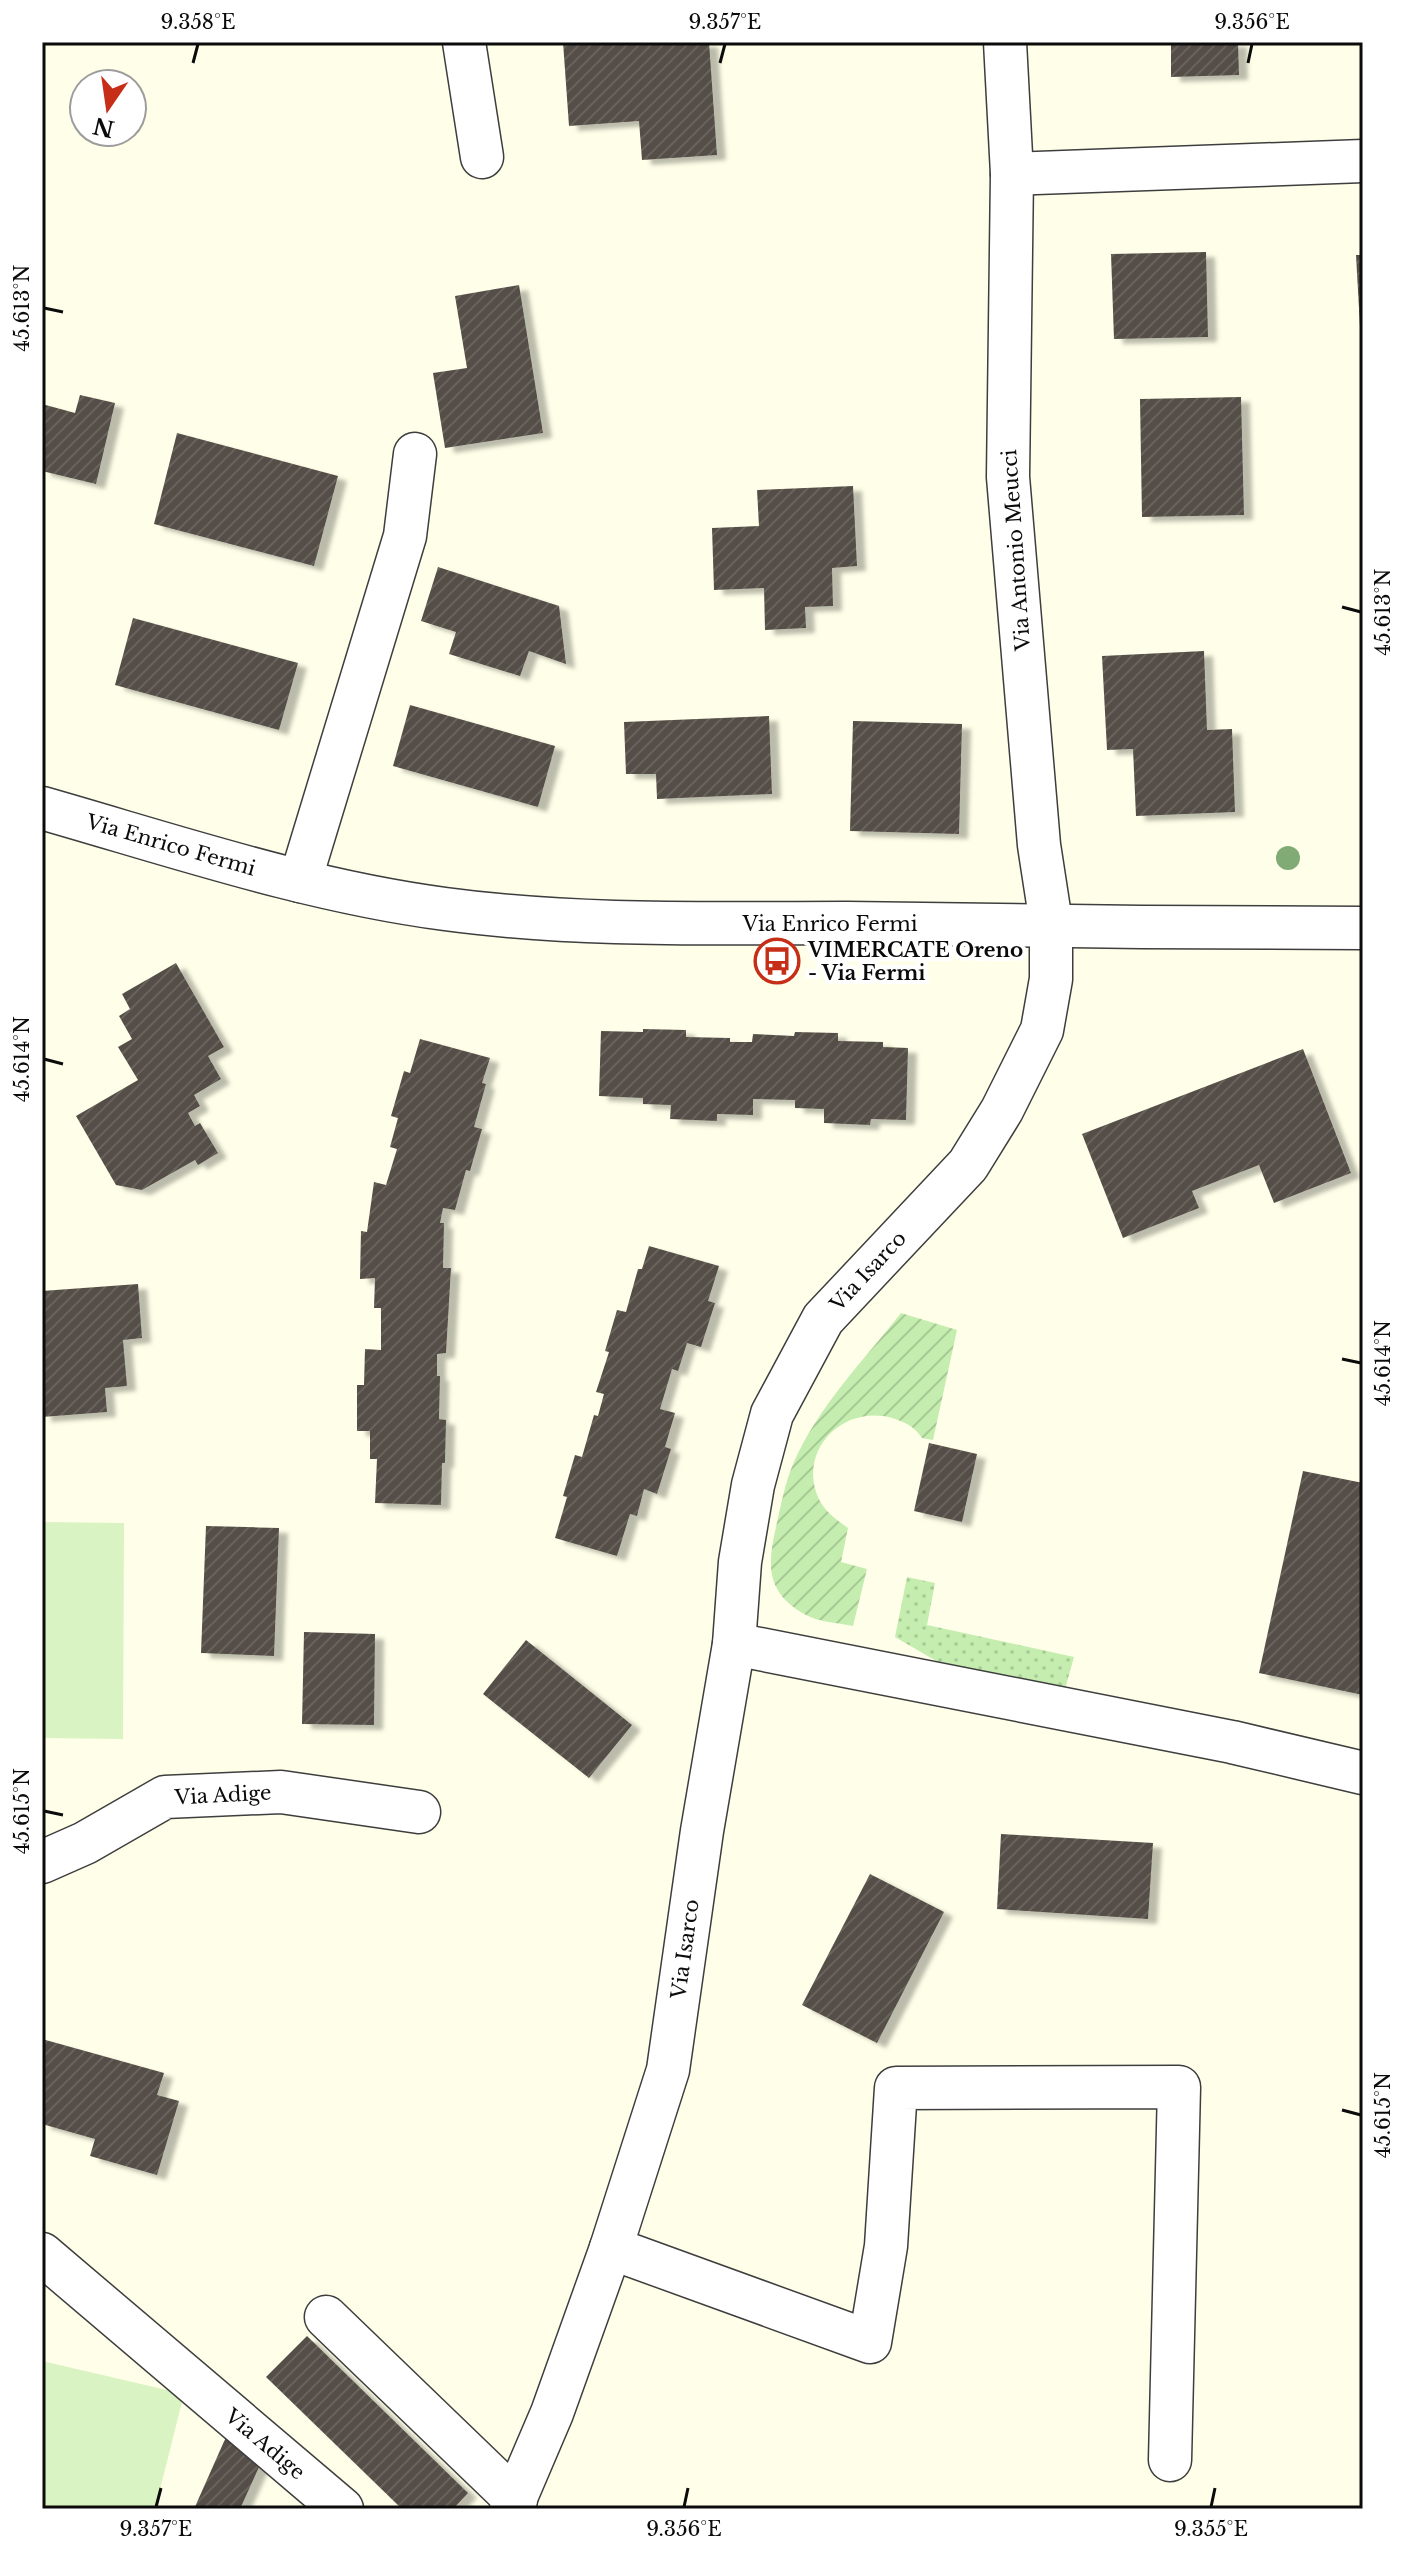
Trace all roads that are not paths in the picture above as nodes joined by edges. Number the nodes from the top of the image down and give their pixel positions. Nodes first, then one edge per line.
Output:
1 (464, 42) edge
2 (1005, 42) edge
3 (482, 157) dead end
4 (1363, 161) edge
5 (1012, 174) junction
6 (415, 454) dead end
7 (42, 808) edge
8 (300, 881) junction
9 (1051, 923) junction
10 (1363, 928) edge
11 (734, 1644) junction
12 (1363, 1773) edge
13 (419, 1812) dead end
14 (42, 1862) edge
15 (611, 2248) junction
16 (42, 2254) edge
17 (326, 2317) dead end
18 (1170, 2460) dead end
19 (513, 2505) edge
20 (342, 2509) edge

1 - 3 street
2 - 5 street, Via Antonio Meucci
4 - 5 street
5 - 9 street, Via Antonio Meucci
6 - 8 street
7 - 8 street, Via Enrico Fermi
8 - 9 street, Via Enrico Fermi
9 - 10 street, Via Enrico Fermi
9 - 11 street, Via Isarco
11 - 12 street
11 - 15 street, Via Isarco
13 - 14 street, Via Adige
15 - 18 street
15 - 19 street, Via Isarco
16 - 20 street, Via Adige
17 - 19 street

